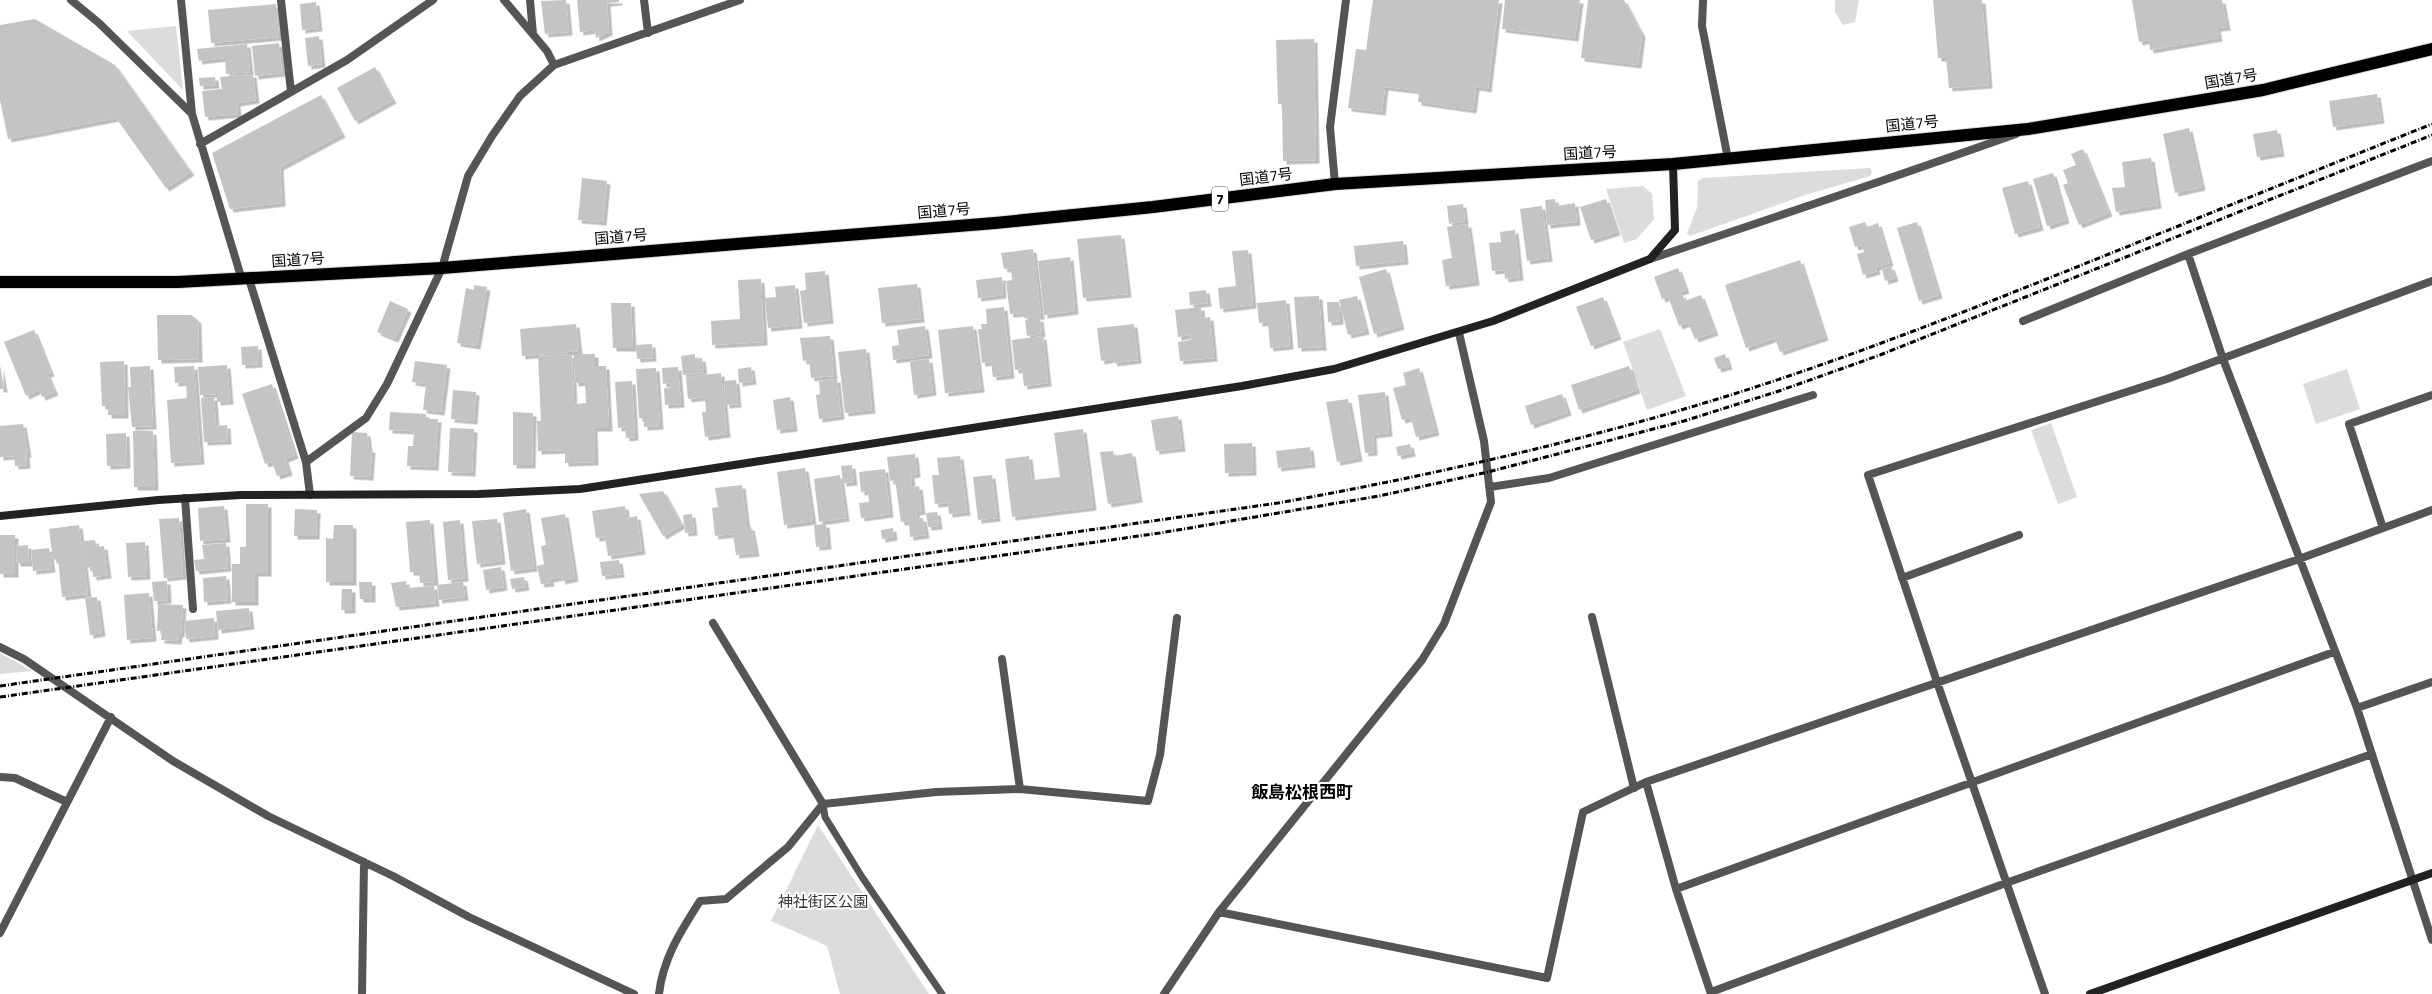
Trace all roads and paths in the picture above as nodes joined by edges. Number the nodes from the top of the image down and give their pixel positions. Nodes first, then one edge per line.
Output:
1 (71, 0) edge
2 (182, 0) edge
3 (281, 0) edge
4 (432, 0) edge
5 (504, 0) edge
6 (530, 0) edge
7 (644, 0) edge
8 (740, 0) edge
9 (1346, 0) edge
10 (1703, 0) edge
11 (648, 33) junction
12 (533, 34) junction
13 (2432, 49) edge
14 (554, 65) junction
15 (291, 92) junction
16 (192, 114) junction
17 (2028, 129) junction
18 (200, 144) junction
19 (1728, 159) junction
20 (2432, 161) edge
21 (1673, 164) junction
22 (1335, 184) junction
23 (2188, 254) junction
24 (1650, 259) junction
25 (442, 268) junction
26 (246, 280) junction
27 (2432, 281) edge
28 (0, 282) edge
29 (2023, 321) dead end
30 (1459, 333) junction
31 (2223, 359) junction
32 (1813, 395) dead end
33 (2432, 395) edge
34 (306, 462) junction
35 (1490, 487) junction
36 (310, 495) junction
37 (185, 498) junction
38 (2432, 510) edge
39 (0, 516) edge
40 (2383, 528) junction
41 (2019, 535) dead end
42 (2299, 559) junction
43 (1902, 578) junction
44 (193, 609) dead end
45 (1592, 617) dead end
46 (1177, 618) dead end
47 (713, 624) dead end
48 (0, 647) edge
49 (2334, 652) junction
50 (1002, 659) dead end
51 (1937, 682) junction
52 (2432, 682) edge
53 (2357, 708) junction
54 (111, 717) junction
55 (2372, 754) junction
56 (0, 777) edge
57 (1646, 782) junction
58 (1971, 782) junction
59 (1634, 788) junction
60 (1020, 789) junction
61 (67, 802) junction
62 (823, 804) junction
63 (364, 862) junction
64 (2432, 873) edge
65 (2414, 880) junction
66 (2006, 883) junction
67 (1676, 890) junction
68 (1219, 912) junction
69 (0, 933) edge
70 (2432, 940) edge
71 (1711, 993) edge
72 (362, 994) edge
73 (634, 994) edge
74 (659, 994) edge
75 (942, 994) edge
76 (1164, 994) edge
77 (2044, 994) edge
78 (2090, 994) edge

1 - 16 street
2 - 16 street
3 - 15 street
4 - 15 street
5 - 12 street
6 - 12 street
7 - 11 street
8 - 11 street
9 - 22 street
10 - 19 street
11 - 14 street
12 - 14 street
13 - 17 highway, 国道7号 / 7
14 - 25 street
15 - 18 street
16 - 18 street
17 - 19 highway, 国道7号 / 7
17 - 24 street
18 - 26 street
19 - 21 highway, 国道7号 / 7
20 - 23 street
21 - 22 highway, 国道7号 / 7
21 - 24 street
22 - 25 highway, 国道7号 / 7
23 - 29 street
23 - 31 street
24 - 30 street
25 - 26 highway, 国道7号 / 7
25 - 34 street
26 - 28 highway, 国道7号 / 7
26 - 34 street
27 - 31 street
30 - 35 street
30 - 36 street
31 - 42 street
31 - 43 street
32 - 35 street
33 - 40 street
34 - 36 street
35 - 68 street
36 - 37 street
37 - 39 street
37 - 44 street
38 - 40 street
40 - 42 street
41 - 43 street
42 - 49 street
42 - 51 street
43 - 51 street
45 - 59 street
46 - 60 street
47 - 62 street
48 - 54 street
49 - 53 street
49 - 58 street
50 - 60 street
51 - 57 street
51 - 58 street
52 - 53 street
53 - 55 street
54 - 61 street
54 - 63 street
55 - 65 street
55 - 66 street
56 - 61 street
57 - 59 street
57 - 67 street
58 - 66 street
58 - 67 street
59 - 68 street
60 - 62 street
61 - 69 street
62 - 74 street
62 - 75 lane
63 - 72 street
63 - 73 street
64 - 65 street
65 - 70 street
65 - 78 street
66 - 71 street
66 - 77 street
67 - 71 street
68 - 76 street

